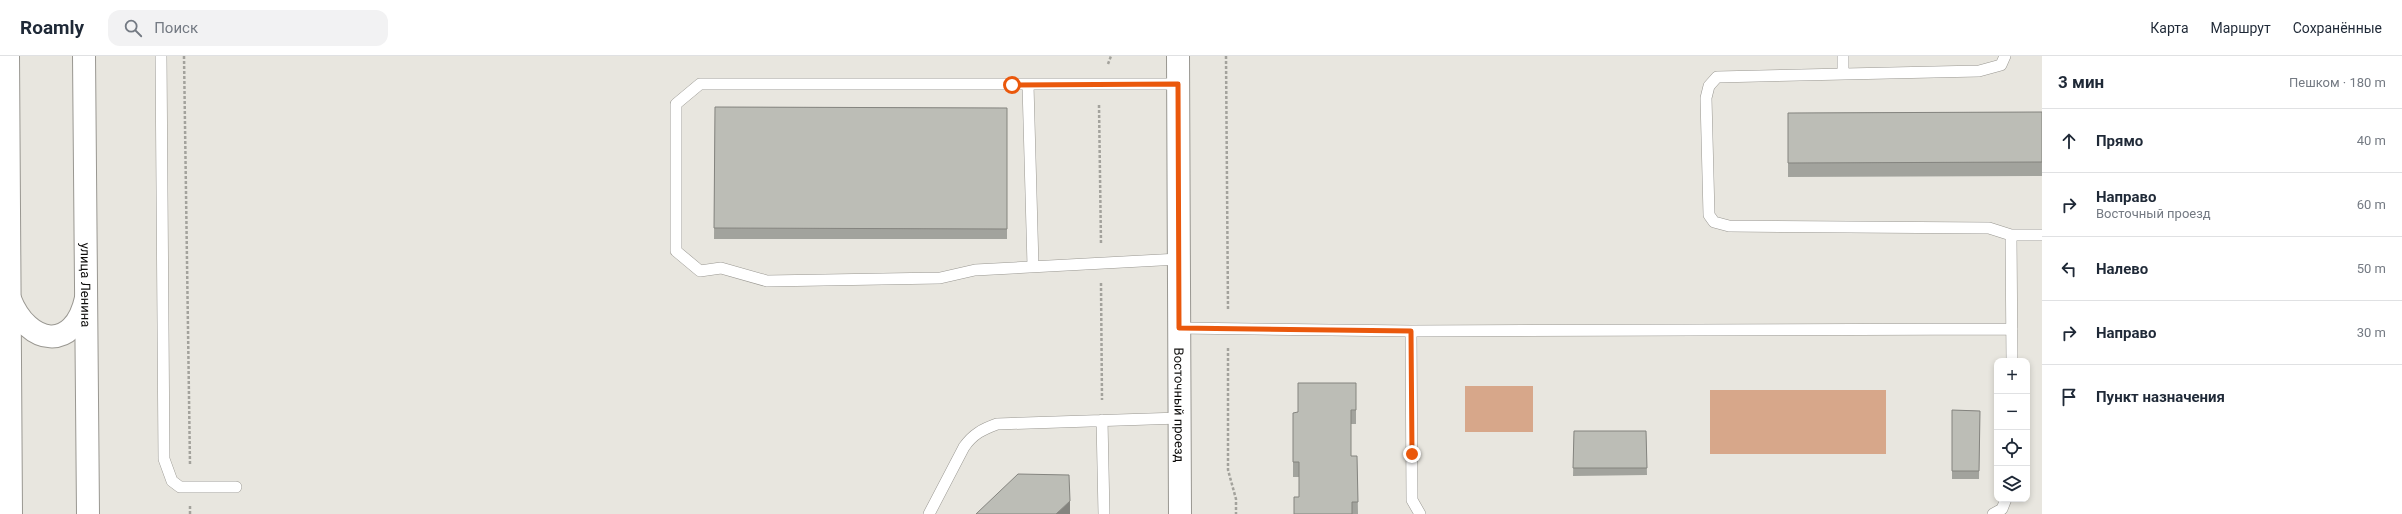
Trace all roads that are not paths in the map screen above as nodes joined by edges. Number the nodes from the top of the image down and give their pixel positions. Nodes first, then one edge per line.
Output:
1 (8, 56) edge
2 (84, 56) edge
3 (161, 56) edge
4 (1178, 56) edge
5 (1843, 56) edge
6 (2005, 56) edge
7 (1844, 73) junction
8 (1178, 84) junction
9 (1028, 85) junction
10 (2042, 234) edge
11 (2011, 235) junction
12 (1179, 259) junction
13 (1033, 266) junction
14 (86, 298) junction
15 (10, 299) junction
16 (1179, 328) junction
17 (2012, 329) junction
18 (1411, 331) junction
19 (2012, 358) edge
20 (1180, 418) junction
21 (1102, 420) junction
22 (236, 487) dead end
23 (2005, 502) edge
24 (11, 514) edge
25 (88, 514) edge
26 (929, 514) edge
27 (1104, 514) edge
28 (1180, 514) edge
29 (1420, 514) edge
30 (1993, 514) edge

1 - 15 main road
2 - 14 main road, улица Ленина
3 - 22 lane
4 - 8 main road, Восточный проезд
5 - 7 lane
6 - 7 lane
7 - 11 lane
8 - 9 lane
8 - 12 main road, Восточный проезд
9 - 13 lane
9 - 13 lane
10 - 11 lane
11 - 17 lane
12 - 13 lane
12 - 16 main road, Восточный проезд
14 - 15 main road
14 - 25 main road, улица Ленина
15 - 24 main road
16 - 18 lane
16 - 20 main road, Восточный проезд
17 - 18 lane
17 - 19 lane
18 - 29 lane
20 - 21 lane
20 - 28 main road, Восточный проезд
21 - 26 lane
21 - 27 lane
23 - 30 lane

